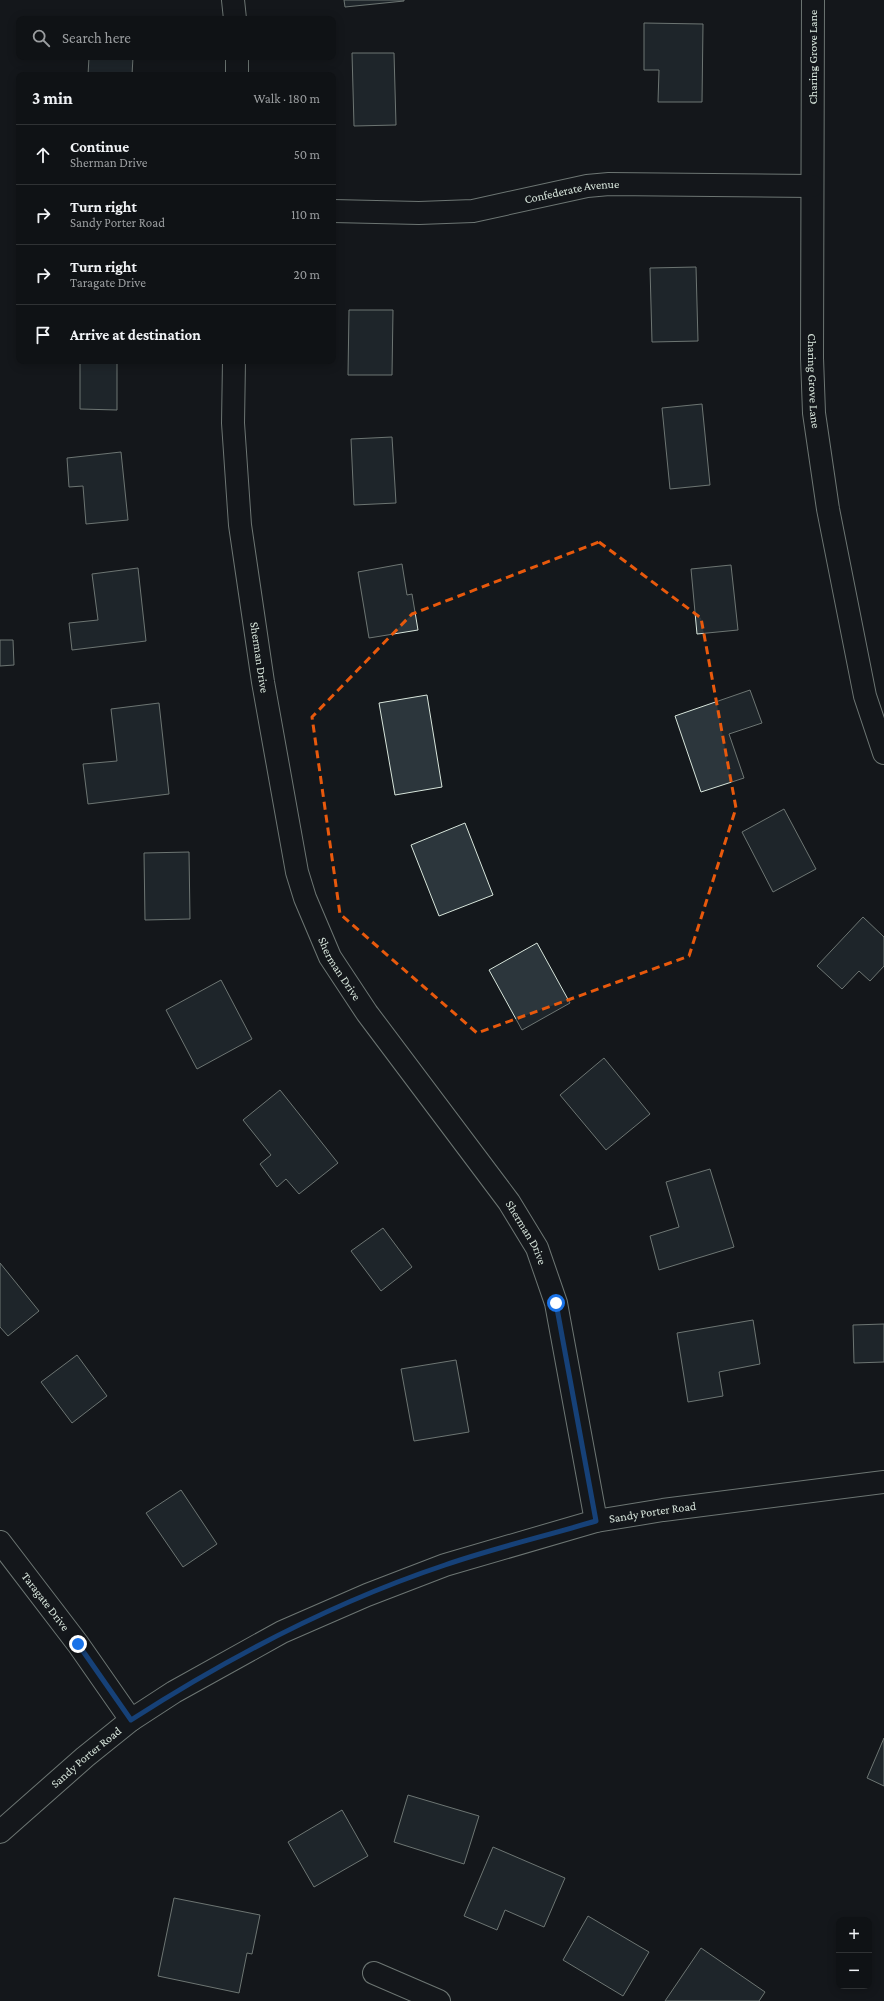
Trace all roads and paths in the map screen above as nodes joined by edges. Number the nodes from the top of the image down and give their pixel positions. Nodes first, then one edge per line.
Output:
1 (233, 0) edge
2 (813, 0) edge
3 (235, 16) edge
4 (237, 60) edge
5 (237, 72) edge
6 (812, 186) junction
7 (336, 211) edge
8 (234, 364) edge
9 (884, 753) edge
10 (884, 1482) edge
11 (596, 1521) junction
12 (0, 1542) edge
13 (131, 1720) junction
14 (0, 1832) edge
15 (374, 1973) dead end
16 (439, 2001) edge

1 - 3 street
2 - 6 street, Charing Grove Lane
4 - 5 street
6 - 7 street, Confederate Avenue
6 - 9 street, Charing Grove Lane
8 - 11 street, Sherman Drive
10 - 11 street, Sandy Porter Road
11 - 13 street, Sandy Porter Road
12 - 13 street, Taragate Drive
13 - 14 street, Sandy Porter Road
15 - 16 street

